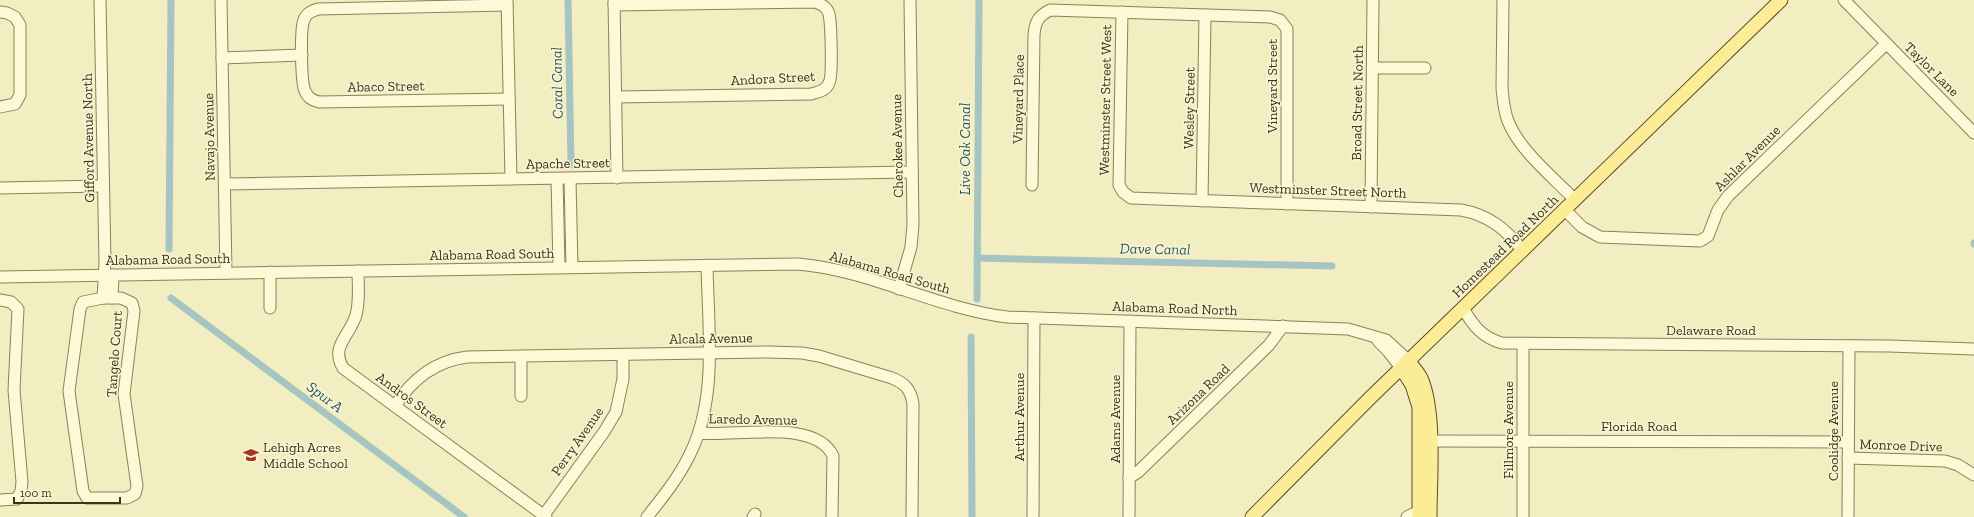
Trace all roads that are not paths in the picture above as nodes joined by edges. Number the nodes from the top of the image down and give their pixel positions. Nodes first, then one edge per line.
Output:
1 (100, 0) edge
2 (221, 0) edge
3 (910, 0) edge
4 (1373, 0) edge
5 (1503, 0) edge
6 (1781, 0) edge
7 (1844, 0) edge
8 (507, 3) edge
9 (614, 3) edge
10 (0, 12) edge
11 (1122, 12) junction
12 (1040, 15) joint
13 (1205, 15) junction
14 (1886, 44) junction
15 (302, 55) junction
16 (222, 58) junction
17 (1373, 68) junction
18 (1425, 68) dead end
19 (616, 97) junction
20 (509, 99) junction
21 (0, 107) edge
22 (1974, 133) edge
23 (912, 172) junction
24 (570, 178) junction
25 (617, 178) junction
26 (512, 179) junction
27 (557, 179) junction
28 (225, 184) junction
29 (1032, 185) dead end
30 (103, 186) junction
31 (0, 188) edge
32 (1121, 188) joint
33 (1575, 200) junction
34 (1202, 201) junction
35 (1287, 204) junction
36 (1371, 207) junction
37 (1565, 210) junction
38 (1524, 251) junction
39 (707, 265) junction
40 (559, 267) junction
41 (572, 267) junction
42 (358, 271) junction
43 (270, 272) junction
44 (226, 273) junction
45 (108, 275) junction
46 (0, 277) edge
47 (899, 289) junction
48 (107, 298) junction
49 (0, 300) edge
50 (270, 308) dead end
51 (1463, 308) junction
52 (978, 312) joint
53 (1034, 318) junction
54 (1130, 321) junction
55 (1283, 326) junction
56 (1523, 344) junction
57 (1849, 346) junction
58 (1974, 349) edge
59 (708, 353) junction
60 (623, 355) junction
61 (521, 356) junction
62 (1404, 364) junction
63 (521, 396) dead end
64 (395, 406) junction
65 (700, 433) junction
66 (1430, 441) junction
67 (1522, 441) junction
68 (1848, 442) junction
69 (1848, 458) junction
70 (1974, 475) edge
71 (1130, 478) junction
72 (0, 500) edge
73 (1423, 515) edge
74 (545, 516) edge
75 (647, 517) edge
76 (832, 517) edge
77 (912, 517) edge
78 (1033, 517) edge
79 (1129, 517) edge
80 (1252, 517) edge
81 (1407, 517) edge
82 (1523, 517) edge
83 (1848, 517) edge

1 - 30 street, Gifford Avenue North
2 - 16 street, Navajo Avenue
3 - 23 street, Cherokee Avenue
4 - 17 street, Broad Street North
5 - 33 street
6 - 33 main road, Homestead Road North
7 - 14 street
8 - 15 street, Abaco Street
8 - 20 street
9 - 19 street
9 - 19 street, Andora Street
10 - 21 street
11 - 12 street, Vineyard Street
11 - 13 street, Vineyard Street
11 - 32 street, Westminster Street West
12 - 29 street, Vineyard Place
13 - 34 street, Wesley Street
13 - 35 street, Vineyard Street
14 - 22 street, Taylor Lane
14 - 37 street, Ashlar Avenue
15 - 16 street
15 - 20 street, Abaco Street
16 - 28 street, Navajo Avenue
17 - 18 street
17 - 36 street, Broad Street North
19 - 25 street
20 - 26 street
23 - 25 street, Apache Street
23 - 47 street, Cherokee Avenue
24 - 25 street, Apache Street
24 - 27 street, Apache Street
24 - 41 street
26 - 27 street, Apache Street
26 - 28 street, Apache Street
27 - 40 street
28 - 44 street, Navajo Avenue
30 - 31 street
30 - 45 street, Gifford Avenue North
32 - 34 street, Westminster Street North
33 - 37 main road, Homestead Road North
34 - 35 street, Westminster Street North
35 - 36 street, Westminster Street North
36 - 38 street, Westminster Street North
37 - 38 main road, Homestead Road North
38 - 51 main road, Homestead Road North
39 - 41 street, Alabama Road South
39 - 47 street, Alabama Road South
39 - 59 street
40 - 41 street, Alabama Road South
40 - 42 street, Alabama Road South
42 - 43 street, Alabama Road South
42 - 64 street, Andros Street
43 - 44 street, Alabama Road South
43 - 50 street
44 - 45 street, Alabama Road South
45 - 46 street, Alabama Road South
45 - 48 street, Tangelo Court
47 - 52 street, Alabama Road South
48 - 48 street, Tangelo Court
49 - 72 street
51 - 56 street, Delaware Road
51 - 62 main road, Homestead Road North
52 - 53 street, Alabama Road North
53 - 54 street, Alabama Road North
53 - 78 street, Arthur Avenue
54 - 55 street, Alabama Road North
54 - 71 street, Adams Avenue
55 - 62 street, Alabama Road North
55 - 71 street, Arizona Road
56 - 57 street, Delaware Road
56 - 67 street, Fillmore Avenue
57 - 58 street, Delaware Road
57 - 68 street, Coolidge Avenue
59 - 60 street, Alcala Avenue
59 - 65 street
59 - 77 street, Alcala Avenue
60 - 61 street, Alcala Avenue
60 - 74 street, Perry Avenue
61 - 63 street
61 - 64 street, Alcala Avenue
62 - 66 main road
62 - 73 main road
62 - 80 main road, Homestead Road North
64 - 74 street, Andros Street
65 - 75 street
65 - 76 street, Laredo Avenue
66 - 67 street, Florida Road
66 - 73 main road
67 - 68 street, Florida Road
67 - 82 street, Fillmore Avenue
68 - 69 street, Coolidge Avenue
69 - 70 street, Monroe Drive
69 - 83 street, Coolidge Avenue
71 - 79 street, Adams Avenue
73 - 81 street

